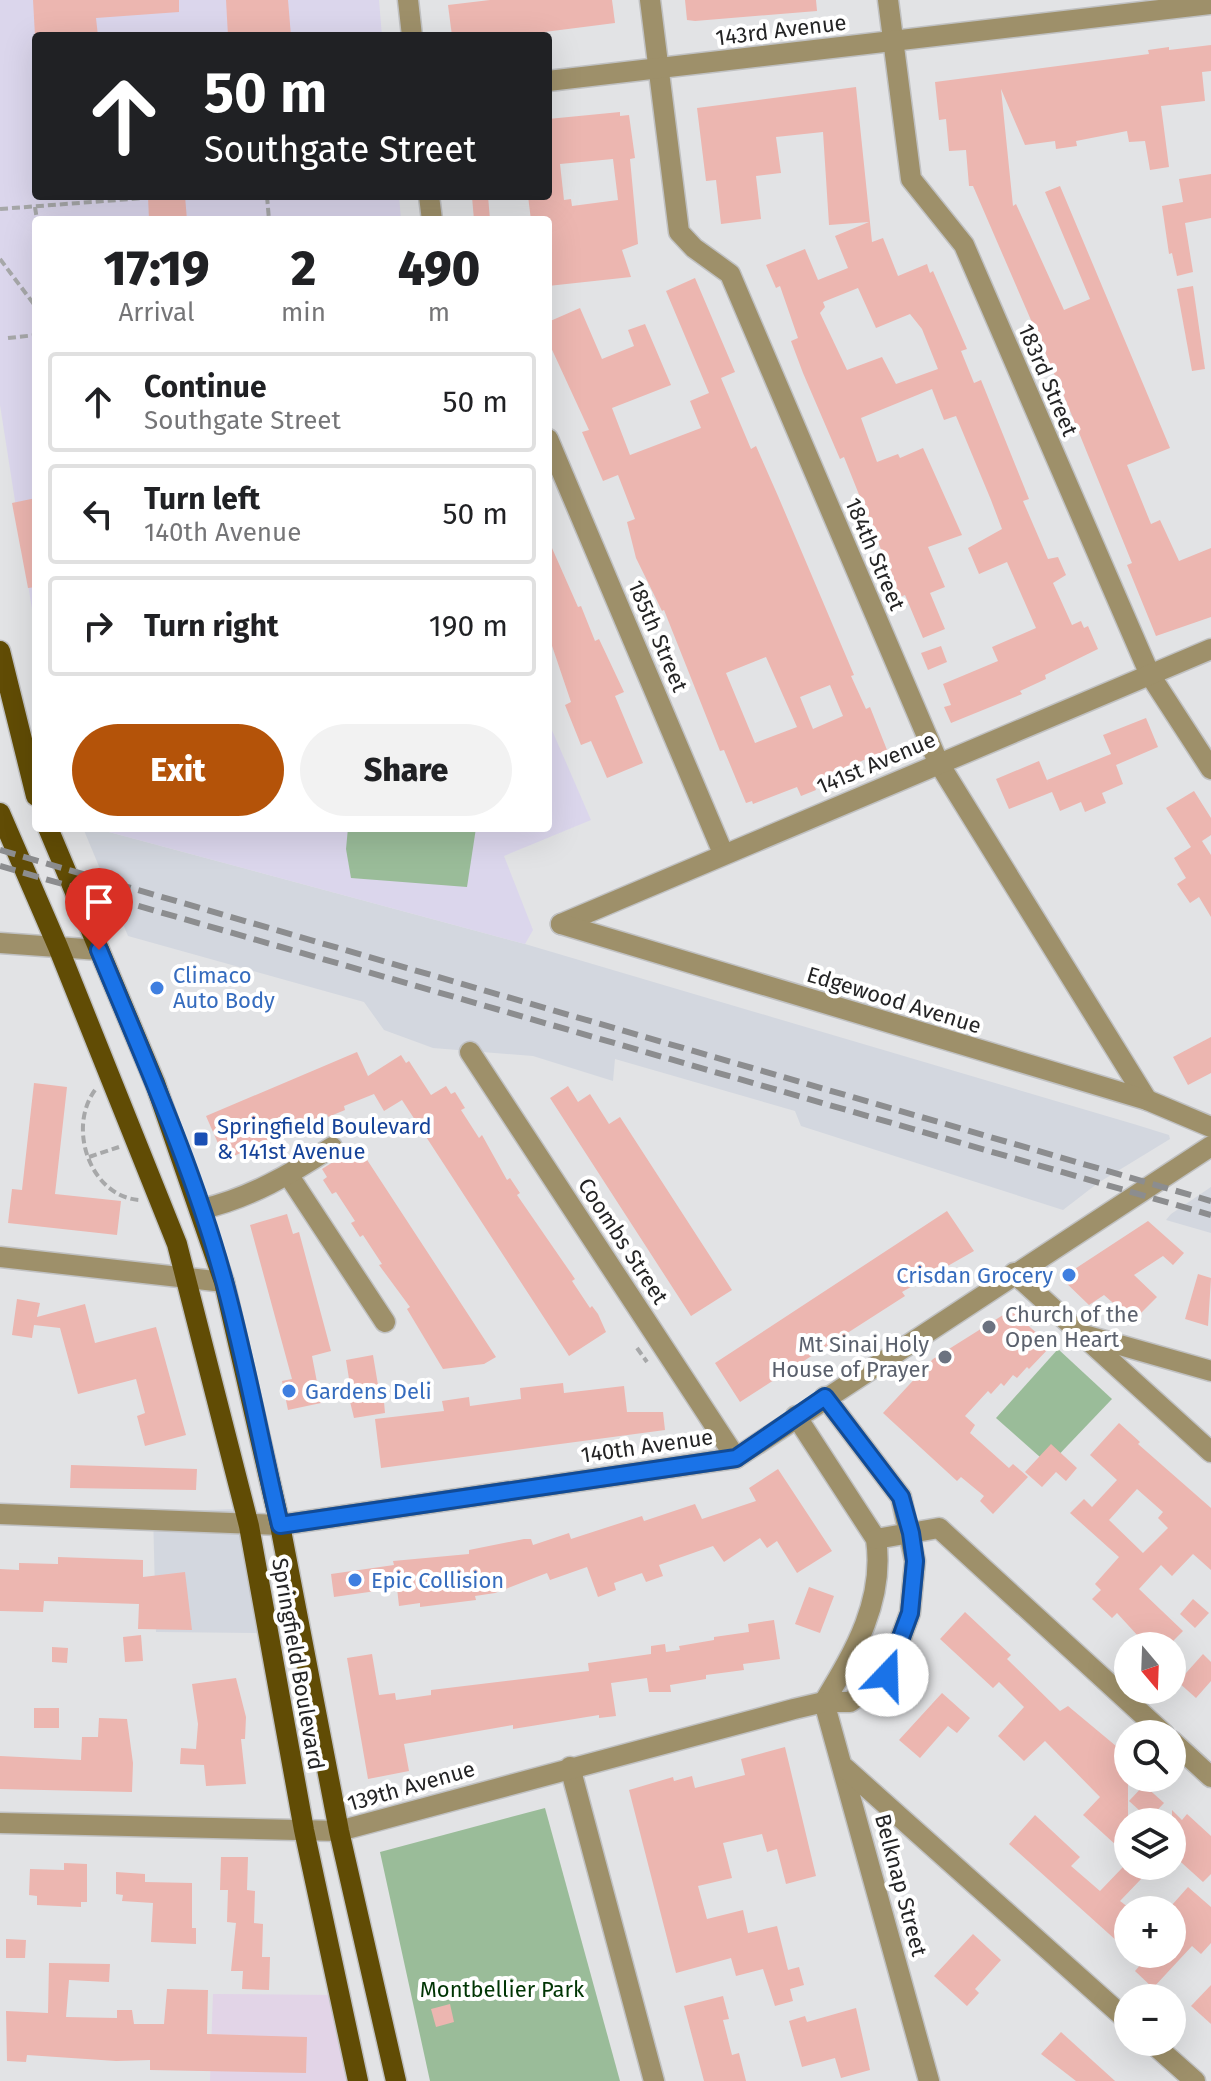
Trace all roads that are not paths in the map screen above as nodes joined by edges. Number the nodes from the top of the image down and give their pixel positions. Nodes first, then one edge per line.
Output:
1 (408, 0) edge
2 (650, 0) edge
3 (888, 0) edge
4 (1211, 4) edge
5 (1127, 7) edge
6 (412, 32) edge
7 (892, 42) junction
8 (658, 69) junction
9 (552, 81) edge
10 (552, 448) edge
11 (1211, 649) edge
12 (0, 651) edge
13 (1150, 675) junction
14 (938, 762) junction
15 (1211, 769) edge
16 (32, 780) edge
17 (0, 813) edge
18 (50, 832) edge
19 (723, 853) junction
20 (561, 924) joint
21 (0, 943) edge
22 (58, 947) junction
23 (99, 950) junction
24 (470, 1052) dead end
25 (1147, 1100) junction
26 (1211, 1127) edge
27 (1211, 1146) edge
28 (332, 1147) dead end
29 (289, 1176) junction
30 (202, 1209) junction
31 (0, 1257) edge
32 (1014, 1273) junction
33 (184, 1277) junction
34 (224, 1282) junction
35 (385, 1322) dead end
36 (1082, 1335) junction
37 (1211, 1371) edge
38 (825, 1397) junction
39 (796, 1416) junction
40 (1211, 1452) edge
41 (736, 1458) junction
42 (0, 1514) edge
43 (280, 1525) junction
44 (249, 1526) junction
45 (911, 1533) junction
46 (876, 1539) junction
47 (824, 1702) junction
48 (1149, 1720) edge
49 (1186, 1754) edge
50 (570, 1767) junction
51 (844, 1767) junction
52 (1211, 1777) edge
53 (0, 1823) edge
54 (304, 1830) junction
55 (339, 1831) junction
56 (1114, 2008) edge
57 (1167, 2056) edge
58 (358, 2081) edge
59 (396, 2081) edge
60 (654, 2081) edge
61 (929, 2081) edge
62 (1195, 2081) edge

1 - 6 street
2 - 8 street, 184th Street
3 - 7 street, 183rd Street
4 - 5 street, 143rd Avenue
5 - 7 street, 143rd Avenue
7 - 8 street, 143rd Avenue
7 - 13 street, 183rd Street
8 - 9 street, 143rd Avenue
8 - 14 street, 184th Street
10 - 19 street, 185th Street
11 - 13 street, 141st Avenue
12 - 16 main road
13 - 14 street, 141st Avenue
13 - 15 street, 183rd Street
14 - 19 street, 141st Avenue
14 - 25 street, 184th Street
17 - 22 main road, Springfield Boulevard
18 - 23 main road, Springfield Boulevard
19 - 20 street, 141st Avenue
20 - 25 street, Edgewood Avenue
21 - 22 street
22 - 23 street
22 - 33 main road, Springfield Boulevard
23 - 30 main road, Springfield Boulevard
24 - 41 street, Coombs Street
25 - 26 street, Edgewood Avenue
27 - 32 street, 140th Avenue
28 - 29 street
29 - 30 street
29 - 35 street
30 - 34 main road, Springfield Boulevard
31 - 33 street
32 - 36 street
32 - 38 street, 140th Avenue
33 - 34 street
33 - 44 main road, Springfield Boulevard
34 - 43 main road, Springfield Boulevard
36 - 37 street
36 - 40 street
38 - 39 street, 140th Avenue
38 - 45 street, 139th Avenue
39 - 41 street, 140th Avenue
39 - 46 street
41 - 43 street, 140th Avenue
42 - 44 street, 140th Avenue
43 - 44 street, 140th Avenue
43 - 55 main road, Springfield Boulevard
44 - 54 main road, Springfield Boulevard
45 - 46 street
45 - 47 street, 139th Avenue
45 - 48 street
46 - 47 street
47 - 50 street, 139th Avenue
47 - 51 street, Belknap Street
49 - 52 street
50 - 55 street, 139th Avenue
50 - 60 street
51 - 56 street
51 - 61 street, Belknap Street
53 - 54 street, 139th Avenue
54 - 55 street, 139th Avenue
54 - 58 main road, Springfield Boulevard
55 - 59 main road, Springfield Boulevard
57 - 62 street

